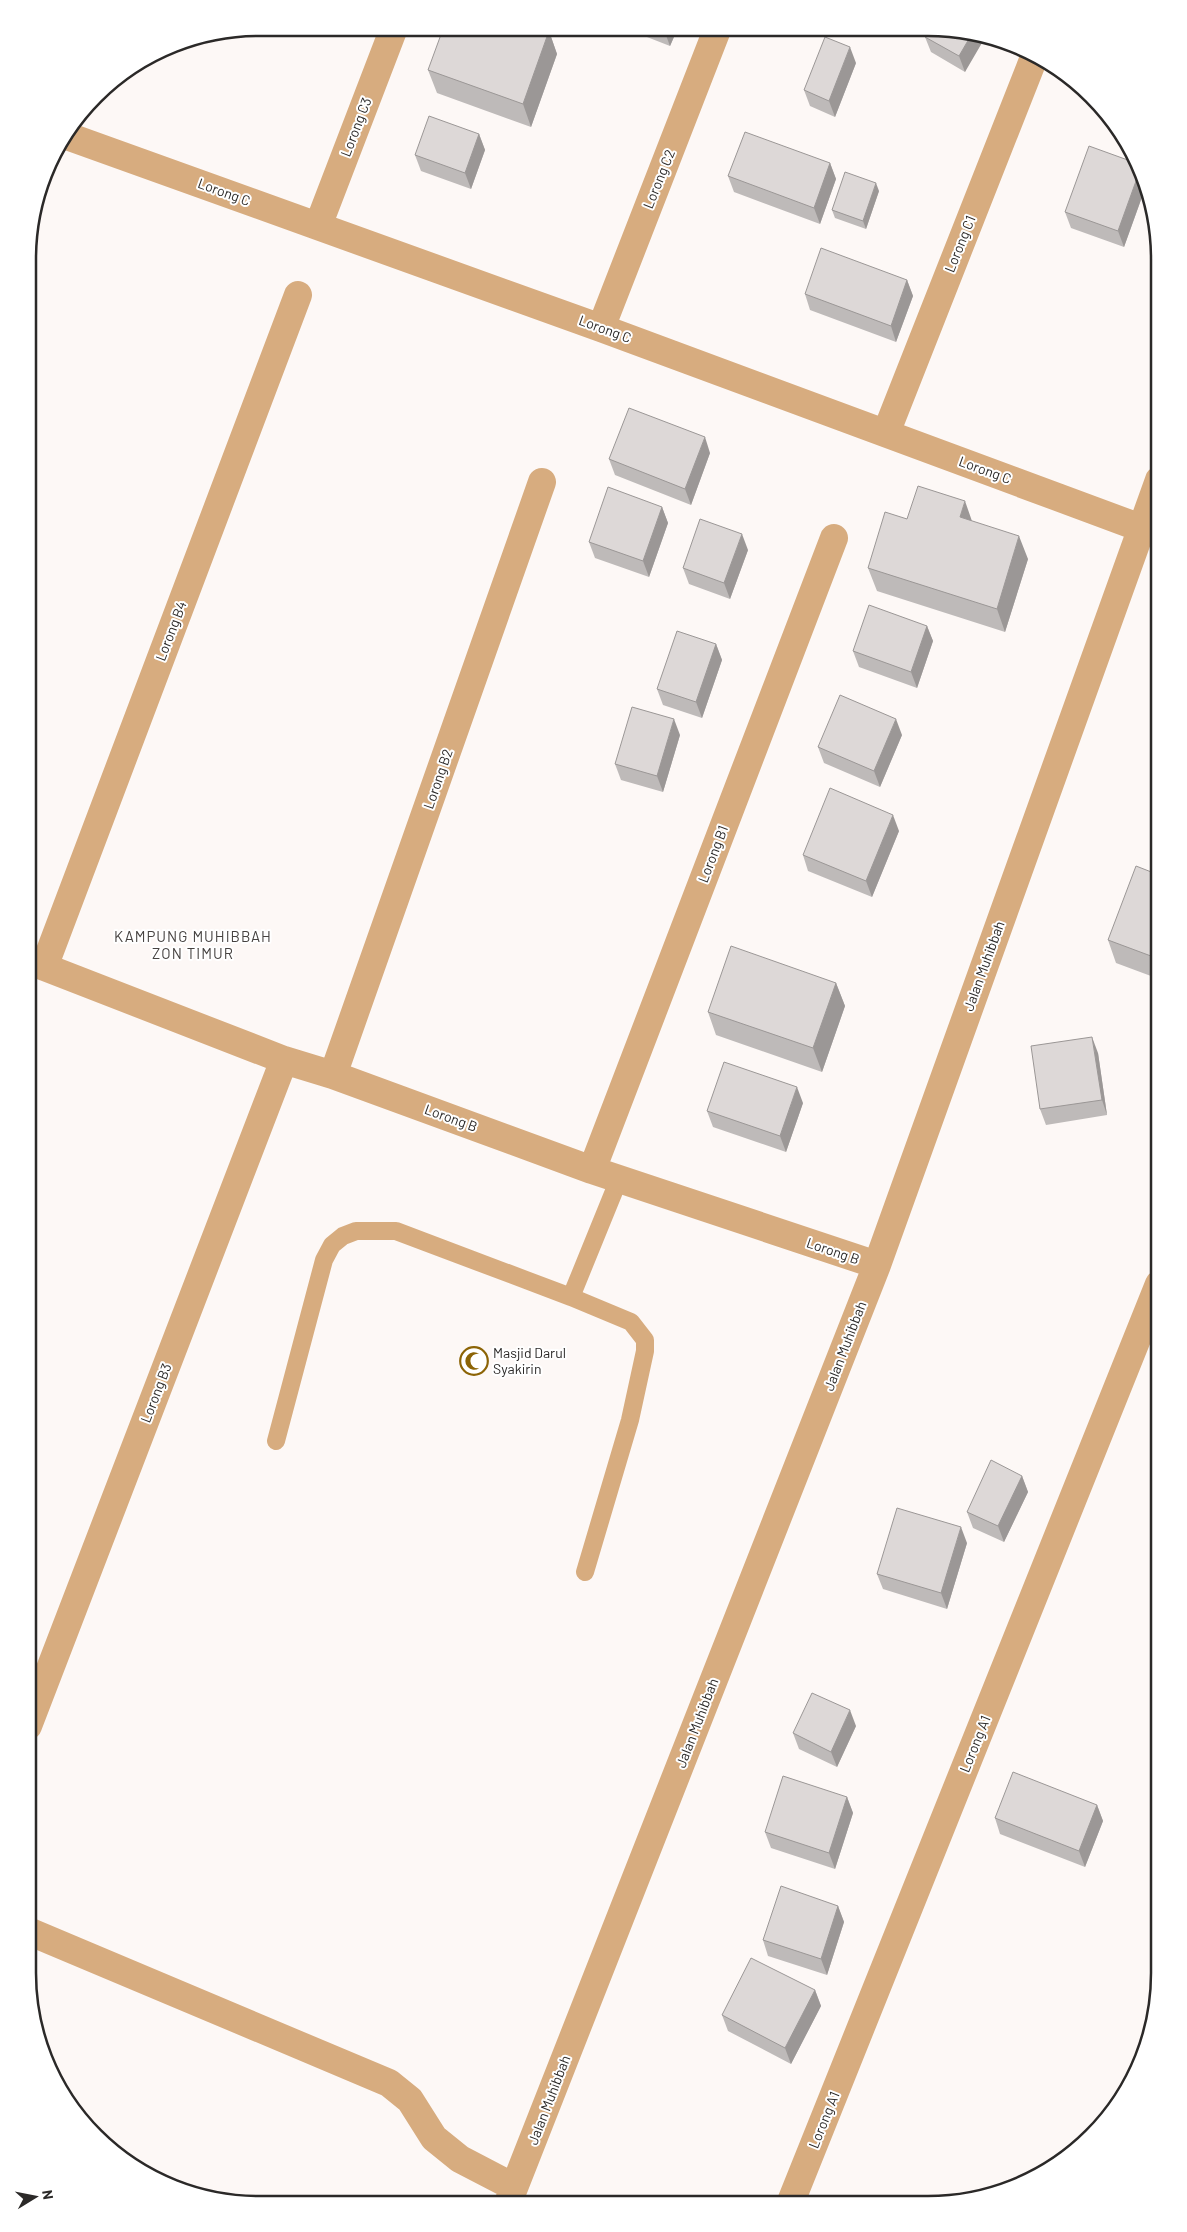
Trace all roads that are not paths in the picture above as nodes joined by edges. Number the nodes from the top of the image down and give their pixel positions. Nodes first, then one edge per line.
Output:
1 (391, 36) edge
2 (715, 36) edge
3 (1032, 62) edge
4 (72, 138) edge
5 (318, 226) junction
6 (298, 295) dead end
7 (601, 328) junction
8 (886, 433) junction
9 (542, 482) dead end
10 (1151, 501) edge
11 (1141, 528) junction
12 (834, 538) dead end
13 (36, 964) edge
14 (284, 1060) junction
15 (333, 1075) junction
16 (592, 1170) junction
17 (619, 1179) junction
18 (877, 1265) junction
19 (571, 1297) junction
20 (1151, 1304) edge
21 (276, 1441) dead end
22 (585, 1572) dead end
23 (36, 1705) edge
24 (36, 1934) edge
25 (511, 2195) edge
26 (793, 2196) edge

1 - 5 street, Lorong C3
2 - 7 street, Lorong C2
3 - 8 street, Lorong C1
4 - 5 street, Lorong C
5 - 7 street, Lorong C
6 - 13 street, Lorong B4
7 - 8 street, Lorong C
8 - 11 street, Lorong C
9 - 15 street, Lorong B2
10 - 11 street, Jalan Muhibbah
11 - 18 street, Jalan Muhibbah
12 - 16 street, Lorong B1
13 - 14 street, Lorong B
14 - 15 street, Lorong B
14 - 23 street, Lorong B3
15 - 16 street, Lorong B
16 - 17 street, Lorong B
17 - 18 street, Lorong B
17 - 19 lane
18 - 25 street, Jalan Muhibbah
19 - 21 lane
19 - 22 lane
20 - 26 street, Lorong A1
24 - 25 street

